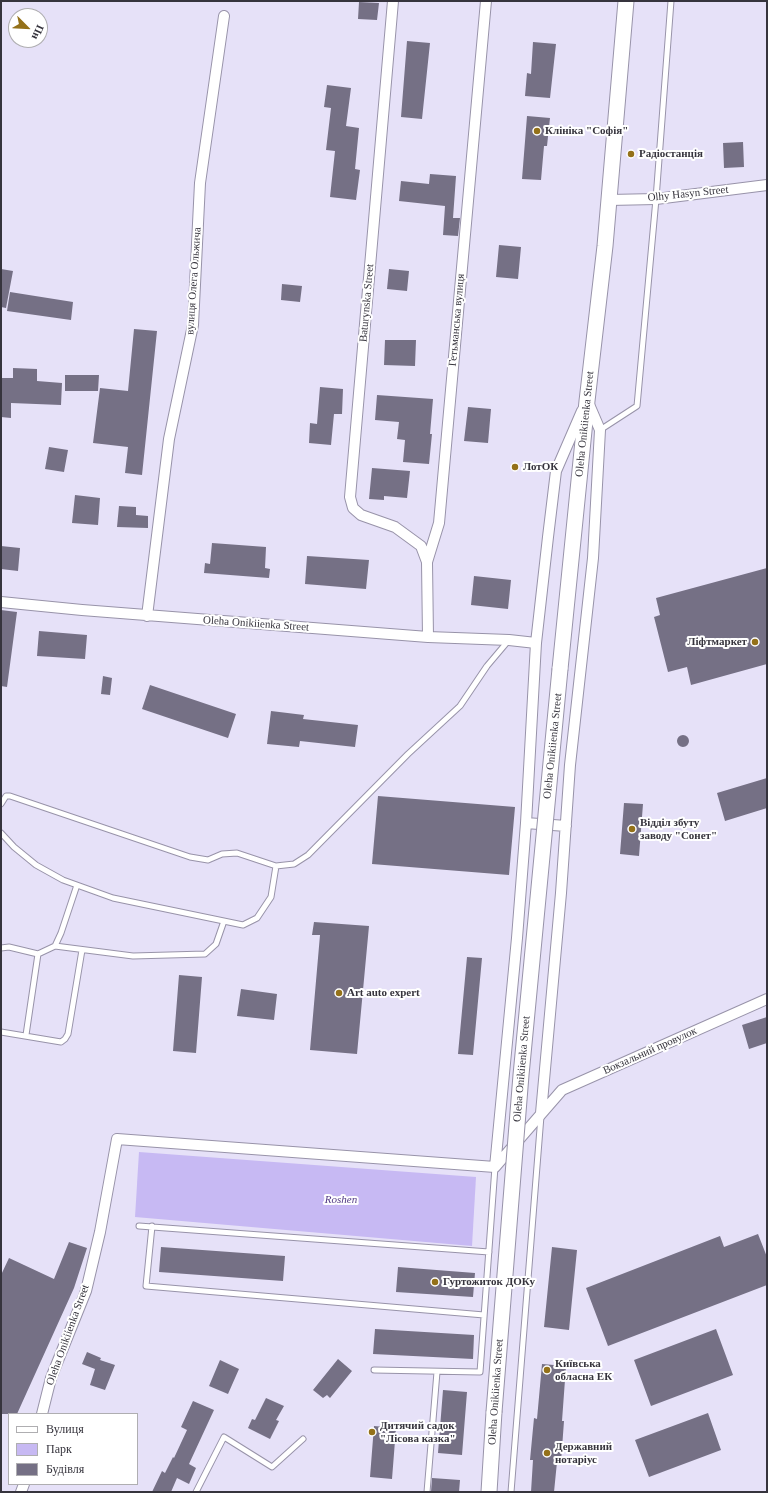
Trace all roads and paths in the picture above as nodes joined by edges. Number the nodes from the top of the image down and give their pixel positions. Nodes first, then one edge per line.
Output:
1 (393, 1) edge
2 (486, 1) edge
3 (626, 1) edge
4 (671, 1) edge
5 (224, 16) dead end
6 (767, 185) edge
7 (656, 199) junction
8 (609, 200) junction
9 (587, 401) junction
10 (600, 430) junction
11 (427, 562) junction
12 (1, 602) edge
13 (146, 616) junction
14 (428, 638) junction
15 (509, 640) junction
16 (536, 643) junction
17 (1, 804) edge
18 (526, 823) junction
19 (566, 826) junction
20 (1, 833) edge
21 (276, 866) junction
22 (78, 885) junction
23 (224, 921) junction
24 (55, 946) junction
25 (1, 948) edge
26 (82, 950) junction
27 (38, 954) junction
28 (767, 999) edge
29 (1, 1032) edge
30 (26, 1035) junction
31 (541, 1113) junction
32 (495, 1166) junction
33 (139, 1226) dead end
34 (152, 1226) junction
35 (489, 1252) junction
36 (484, 1315) junction
37 (374, 1370) dead end
38 (437, 1372) junction
39 (42, 1413) edge
40 (303, 1439) dead end
41 (196, 1492) edge
42 (427, 1492) edge
43 (489, 1492) edge
44 (511, 1492) edge

1 - 11 street, Baturynska Street
2 - 11 street, Гетьманська вулиця
3 - 8 main road, Oleha Onikiienka Street
4 - 7 lane
5 - 13 street, вулиця Олега Ольжича
6 - 7 street, Olhy Hasyn Street
7 - 8 street, Olhy Hasyn Street
7 - 10 lane
8 - 9 main road, Oleha Onikiienka Street
9 - 10 street
9 - 16 street
9 - 43 main road, Oleha Onikiienka Street, bridge
10 - 19 street
11 - 14 street, Гетьманська вулиця
12 - 13 street, Oleha Onikiienka Street
13 - 14 street, Oleha Onikiienka Street
14 - 15 street, Oleha Onikiienka Street
15 - 16 street, Oleha Onikiienka Street
15 - 21 lane
16 - 18 street
17 - 21 lane
18 - 19 street
18 - 32 street
19 - 31 street
20 - 22 lane
21 - 23 lane
22 - 23 lane
22 - 24 lane
23 - 26 lane
24 - 26 lane
24 - 27 lane
25 - 27 lane
26 - 30 lane
27 - 30 lane
28 - 31 street, Вокзальний провулок
29 - 30 lane
31 - 32 street, Вокзальний провулок
31 - 44 lane
32 - 35 lane
32 - 39 street, Oleha Onikiienka Street
33 - 34 lane
34 - 35 lane
34 - 36 lane
35 - 36 lane
36 - 38 lane
37 - 38 lane
38 - 42 lane
40 - 41 lane

